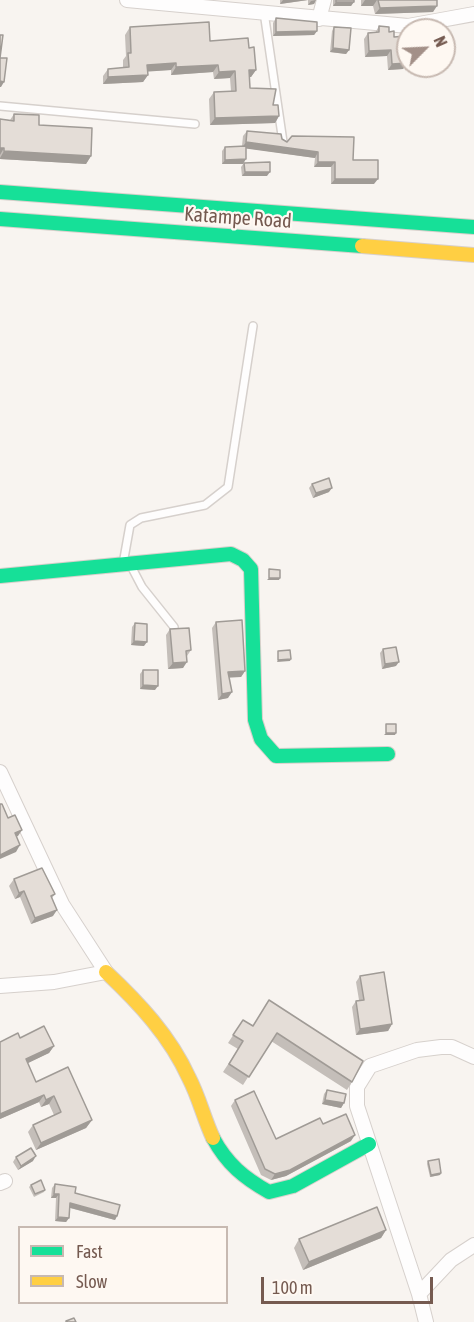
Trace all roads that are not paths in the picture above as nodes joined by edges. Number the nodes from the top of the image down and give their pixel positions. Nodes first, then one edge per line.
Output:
1 (127, 0) edge
2 (324, 0) edge
3 (192, 2) edge
4 (264, 12) junction
5 (474, 14) edge
6 (320, 19) junction
7 (0, 106) edge
8 (195, 124) dead end
9 (283, 142) edge
10 (0, 192) edge
11 (0, 219) edge
12 (474, 227) edge
13 (474, 255) edge
14 (253, 326) dead end
15 (126, 564) junction
16 (0, 576) edge
17 (174, 627) edge
18 (388, 754) dead end
19 (0, 772) edge
20 (106, 972) junction
21 (0, 986) edge
22 (474, 1057) edge
23 (369, 1144) junction
24 (474, 1245) edge
25 (419, 1294) junction
26 (426, 1322) edge

1 - 3 street
2 - 6 street
3 - 4 street
4 - 6 street
4 - 9 lane
5 - 6 street
7 - 8 lane
10 - 12 main road, Katampe Road
11 - 13 main road, Katampe Road
14 - 15 lane
15 - 16 main road
15 - 17 lane
15 - 18 main road
19 - 20 street
20 - 21 street
20 - 23 main road
22 - 23 street
23 - 25 street
24 - 25 street
25 - 26 street

